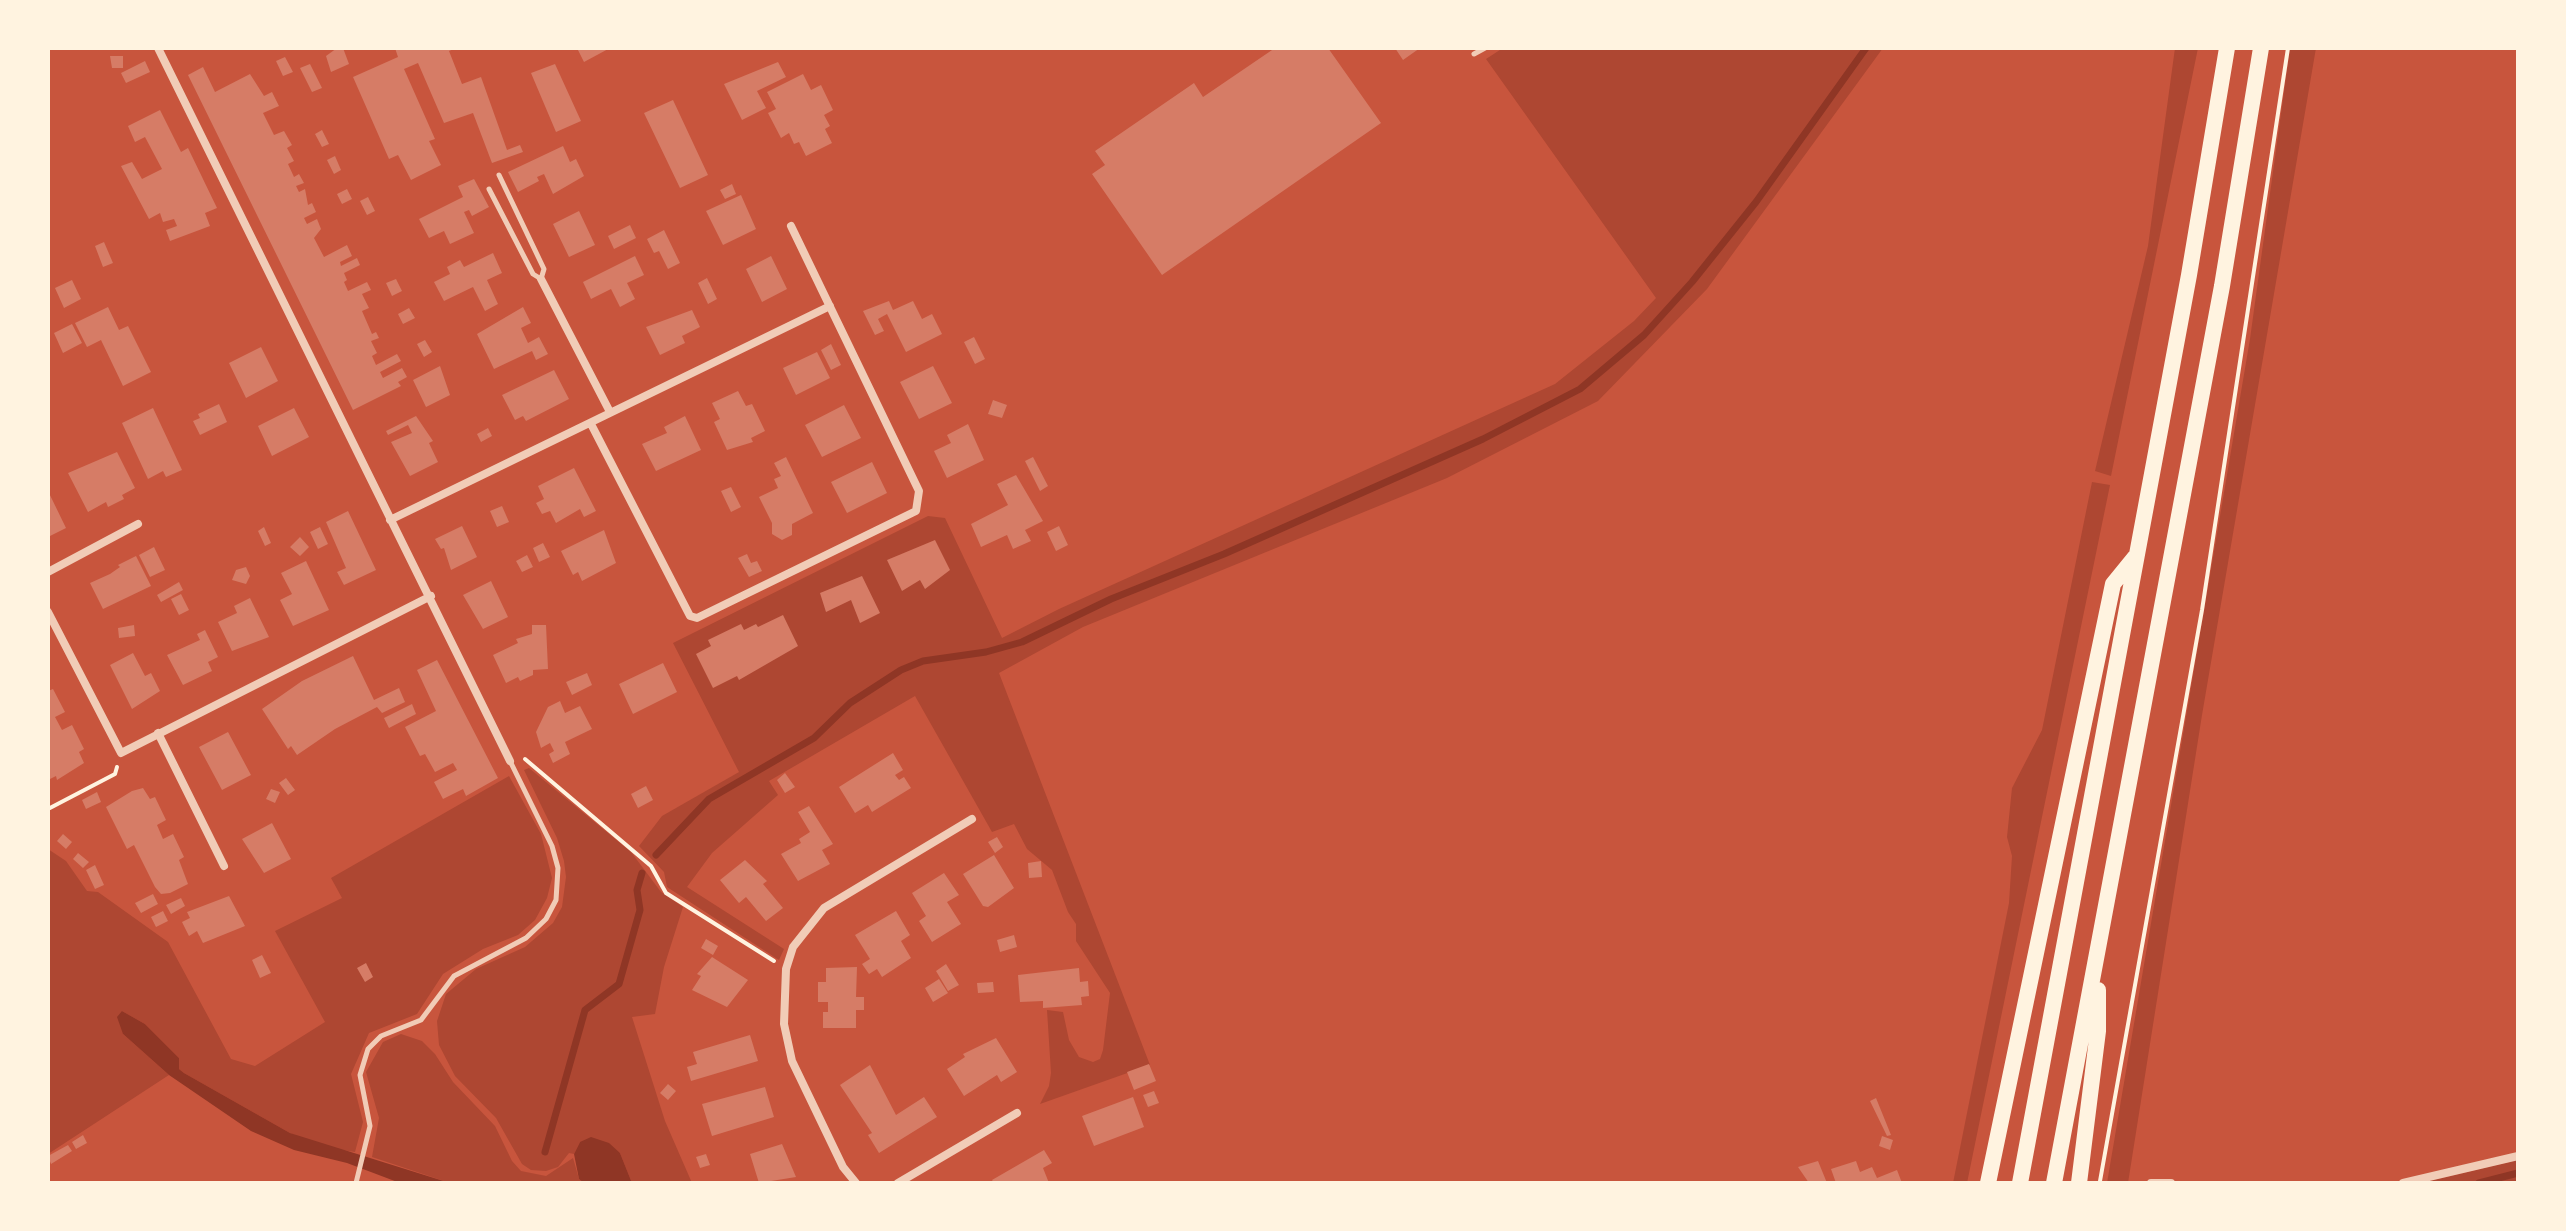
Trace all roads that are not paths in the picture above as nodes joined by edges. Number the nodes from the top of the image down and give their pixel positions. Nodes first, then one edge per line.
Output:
1 (158, 48) edge
2 (1485, 48) edge
3 (2227, 48) edge
4 (2261, 48) edge
5 (1474, 54) dead end
6 (499, 175) dead end
7 (489, 189) dead end
8 (791, 226) dead end
9 (541, 279) junction
10 (830, 306) junction
11 (610, 412) junction
12 (591, 424) junction
13 (390, 520) junction
14 (138, 524) dead end
15 (2138, 554) junction
16 (48, 572) edge
17 (431, 596) junction
18 (48, 612) edge
19 (158, 733) junction
20 (510, 761) joint
21 (972, 819) dead end
22 (224, 866) dead end
23 (2097, 952) junction
24 (1017, 1113) dead end
25 (2518, 1156) edge
26 (356, 1183) edge
27 (856, 1183) edge
28 (898, 1183) edge
29 (1988, 1183) edge
30 (2020, 1183) edge
31 (2054, 1183) edge
32 (2079, 1183) edge
33 (2151, 1183) edge
34 (2171, 1183) edge
35 (2403, 1183) edge

1 - 13 street
2 - 5 lane
3 - 15 highway
4 - 23 highway
6 - 9 lane
7 - 9 lane
8 - 10 street
9 - 11 street
10 - 11 street
10 - 12 street
11 - 12 street
12 - 13 street
13 - 17 street
14 - 16 street
15 - 29 highway
15 - 30 highway
17 - 19 street
17 - 20 street
18 - 19 street
19 - 22 street
20 - 26 lane
21 - 27 street
23 - 31 highway
23 - 32 highway
24 - 28 street
25 - 35 street
33 - 34 street

